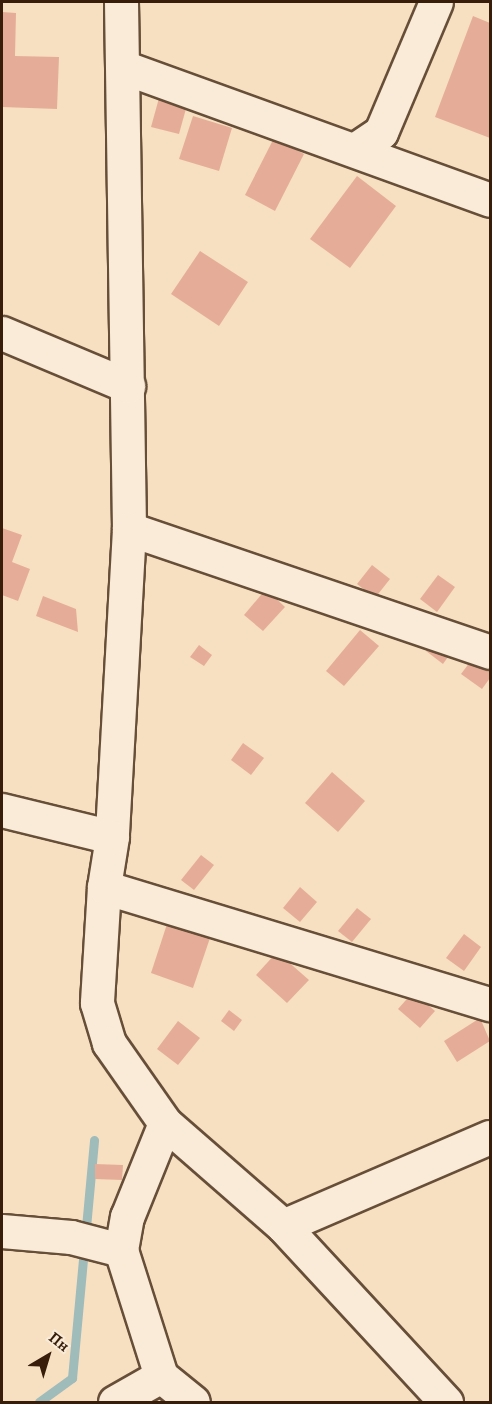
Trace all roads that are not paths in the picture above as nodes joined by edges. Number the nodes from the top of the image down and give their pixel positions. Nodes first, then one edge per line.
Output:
1 (121, 2) edge
2 (436, 2) edge
3 (123, 67) junction
4 (356, 149) junction
5 (490, 200) edge
6 (2, 333) edge
7 (128, 386) junction
8 (129, 529) junction
9 (490, 652) edge
10 (2, 810) edge
11 (112, 837) junction
12 (104, 887) junction
13 (490, 1004) edge
14 (165, 1123) junction
15 (490, 1137) edge
16 (283, 1226) junction
17 (2, 1231) edge
18 (96, 1244) junction
19 (161, 1376) junction
20 (115, 1402) edge
21 (193, 1402) edge
22 (446, 1402) edge

1 - 3 street
2 - 4 street
3 - 4 street
3 - 7 street
4 - 5 street
6 - 7 street
7 - 8 street
8 - 9 street
8 - 11 street
10 - 11 street
11 - 12 street
12 - 13 street
12 - 14 street
14 - 16 street
14 - 18 street
15 - 16 street
16 - 22 street
17 - 18 street
18 - 19 street
19 - 20 street
19 - 21 street

